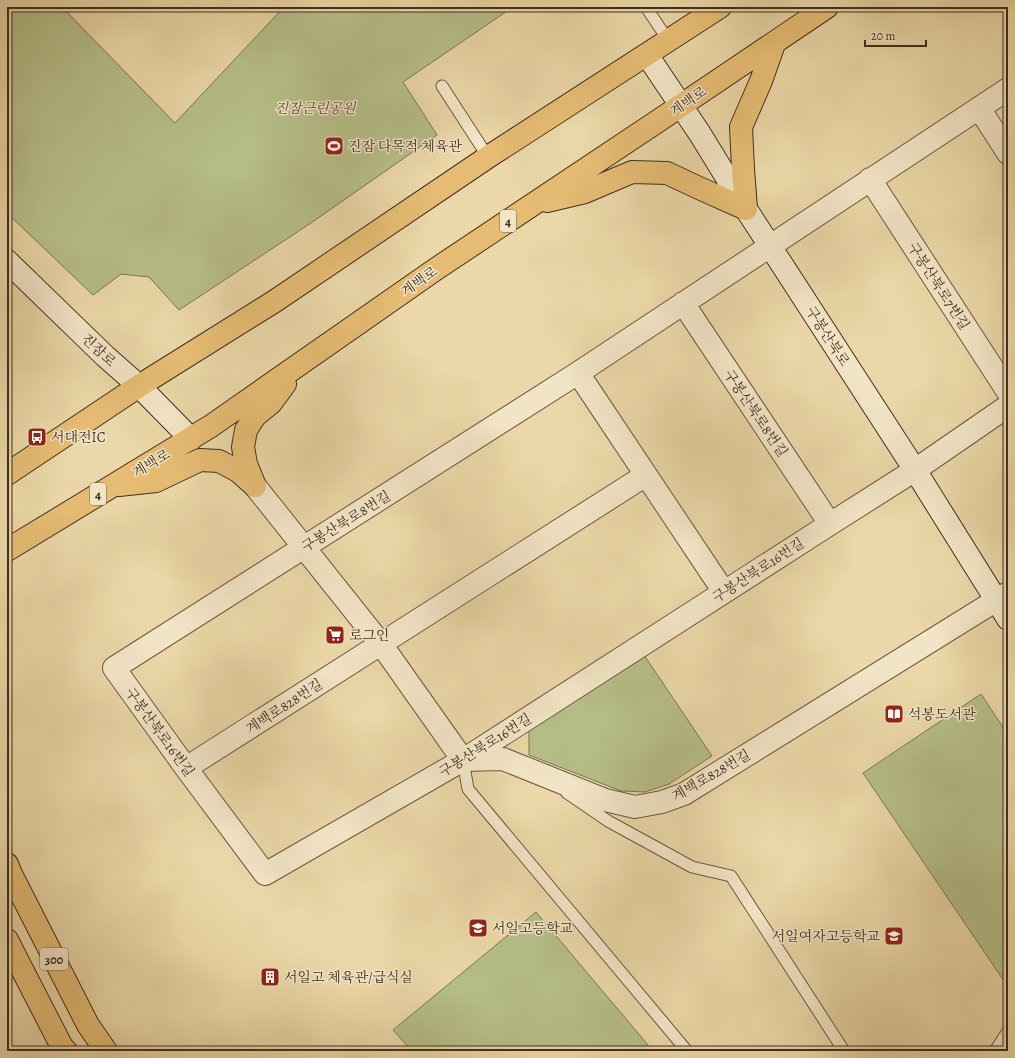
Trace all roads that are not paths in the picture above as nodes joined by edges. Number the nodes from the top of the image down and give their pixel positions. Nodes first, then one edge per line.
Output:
1 (646, 7) edge
2 (720, 7) edge
3 (827, 7) edge
4 (668, 40) junction
5 (774, 44) junction
6 (647, 55) junction
7 (442, 86) dead end
8 (1008, 89) edge
9 (681, 106) junction
10 (979, 108) junction
11 (1008, 153) edge
12 (488, 157) junction
13 (870, 179) junction
14 (533, 205) junction
15 (746, 208) junction
16 (770, 246) junction
17 (7, 261) edge
18 (683, 303) junction
19 (302, 363) junction
20 (578, 374) junction
21 (139, 386) junction
22 (1008, 392) edge
23 (1008, 406) edge
24 (191, 439) junction
25 (915, 470) junction
26 (7, 474) edge
27 (646, 475) junction
28 (112, 486) junction
29 (255, 486) junction
30 (830, 524) junction
31 (305, 547) junction
32 (7, 550) edge
33 (724, 592) junction
34 (1002, 597) edge
35 (1008, 619) edge
36 (382, 644) junction
37 (114, 668) joint
38 (463, 760) junction
39 (186, 768) junction
40 (533, 771) junction
41 (7, 864) edge
42 (7, 940) edge
43 (1008, 1031) edge
44 (66, 1051) edge
45 (106, 1051) edge
46 (687, 1051) edge
47 (844, 1051) edge
48 (996, 1051) edge

1 - 4 lane
2 - 4 main road
3 - 5 main road, 계백로 / 4
4 - 6 main road
5 - 9 main road, 계백로 / 4
5 - 15 main road
6 - 9 street, 구봉산북로
6 - 12 main road
7 - 12 lane
8 - 10 street
9 - 14 main road, 계백로 / 4
9 - 15 street, 구봉산북로
10 - 11 street
10 - 13 street
12 - 21 main road
13 - 16 street
13 - 22 street, 구봉산북로7번길
14 - 15 main road
14 - 19 main road, 계백로 / 4
15 - 16 street, 구봉산북로
16 - 18 street, 구봉산북로8번길
16 - 25 street, 구봉산북로
17 - 21 street, 진잠로
18 - 20 street, 구봉산북로8번길
18 - 30 street, 구봉산북로8번길
19 - 24 main road, 계백로 / 4
19 - 29 main road
20 - 27 street
20 - 31 street, 구봉산북로8번길
21 - 24 street, 진잠로
21 - 26 main road
23 - 25 street, 구봉산북로16번길
24 - 28 main road, 계백로 / 4
25 - 30 street, 구봉산북로16번길
25 - 34 street, 구봉산북로
27 - 33 street
27 - 36 street, 계백로828번길
28 - 29 main road
28 - 32 main road, 계백로 / 4
29 - 31 street
30 - 33 street, 구봉산북로16번길
31 - 36 street
31 - 37 street, 구봉산북로8번길
33 - 38 street, 구봉산북로16번길
34 - 35 street, 구봉산북로
34 - 40 street, 계백로828번길
36 - 38 street
36 - 39 street, 계백로828번길
37 - 39 street, 구봉산북로16번길
38 - 39 street, 구봉산북로16번길
38 - 40 street, 계백로828번길
38 - 46 lane
40 - 47 lane
41 - 45 main road, 300
42 - 44 main road, 300
43 - 48 lane

